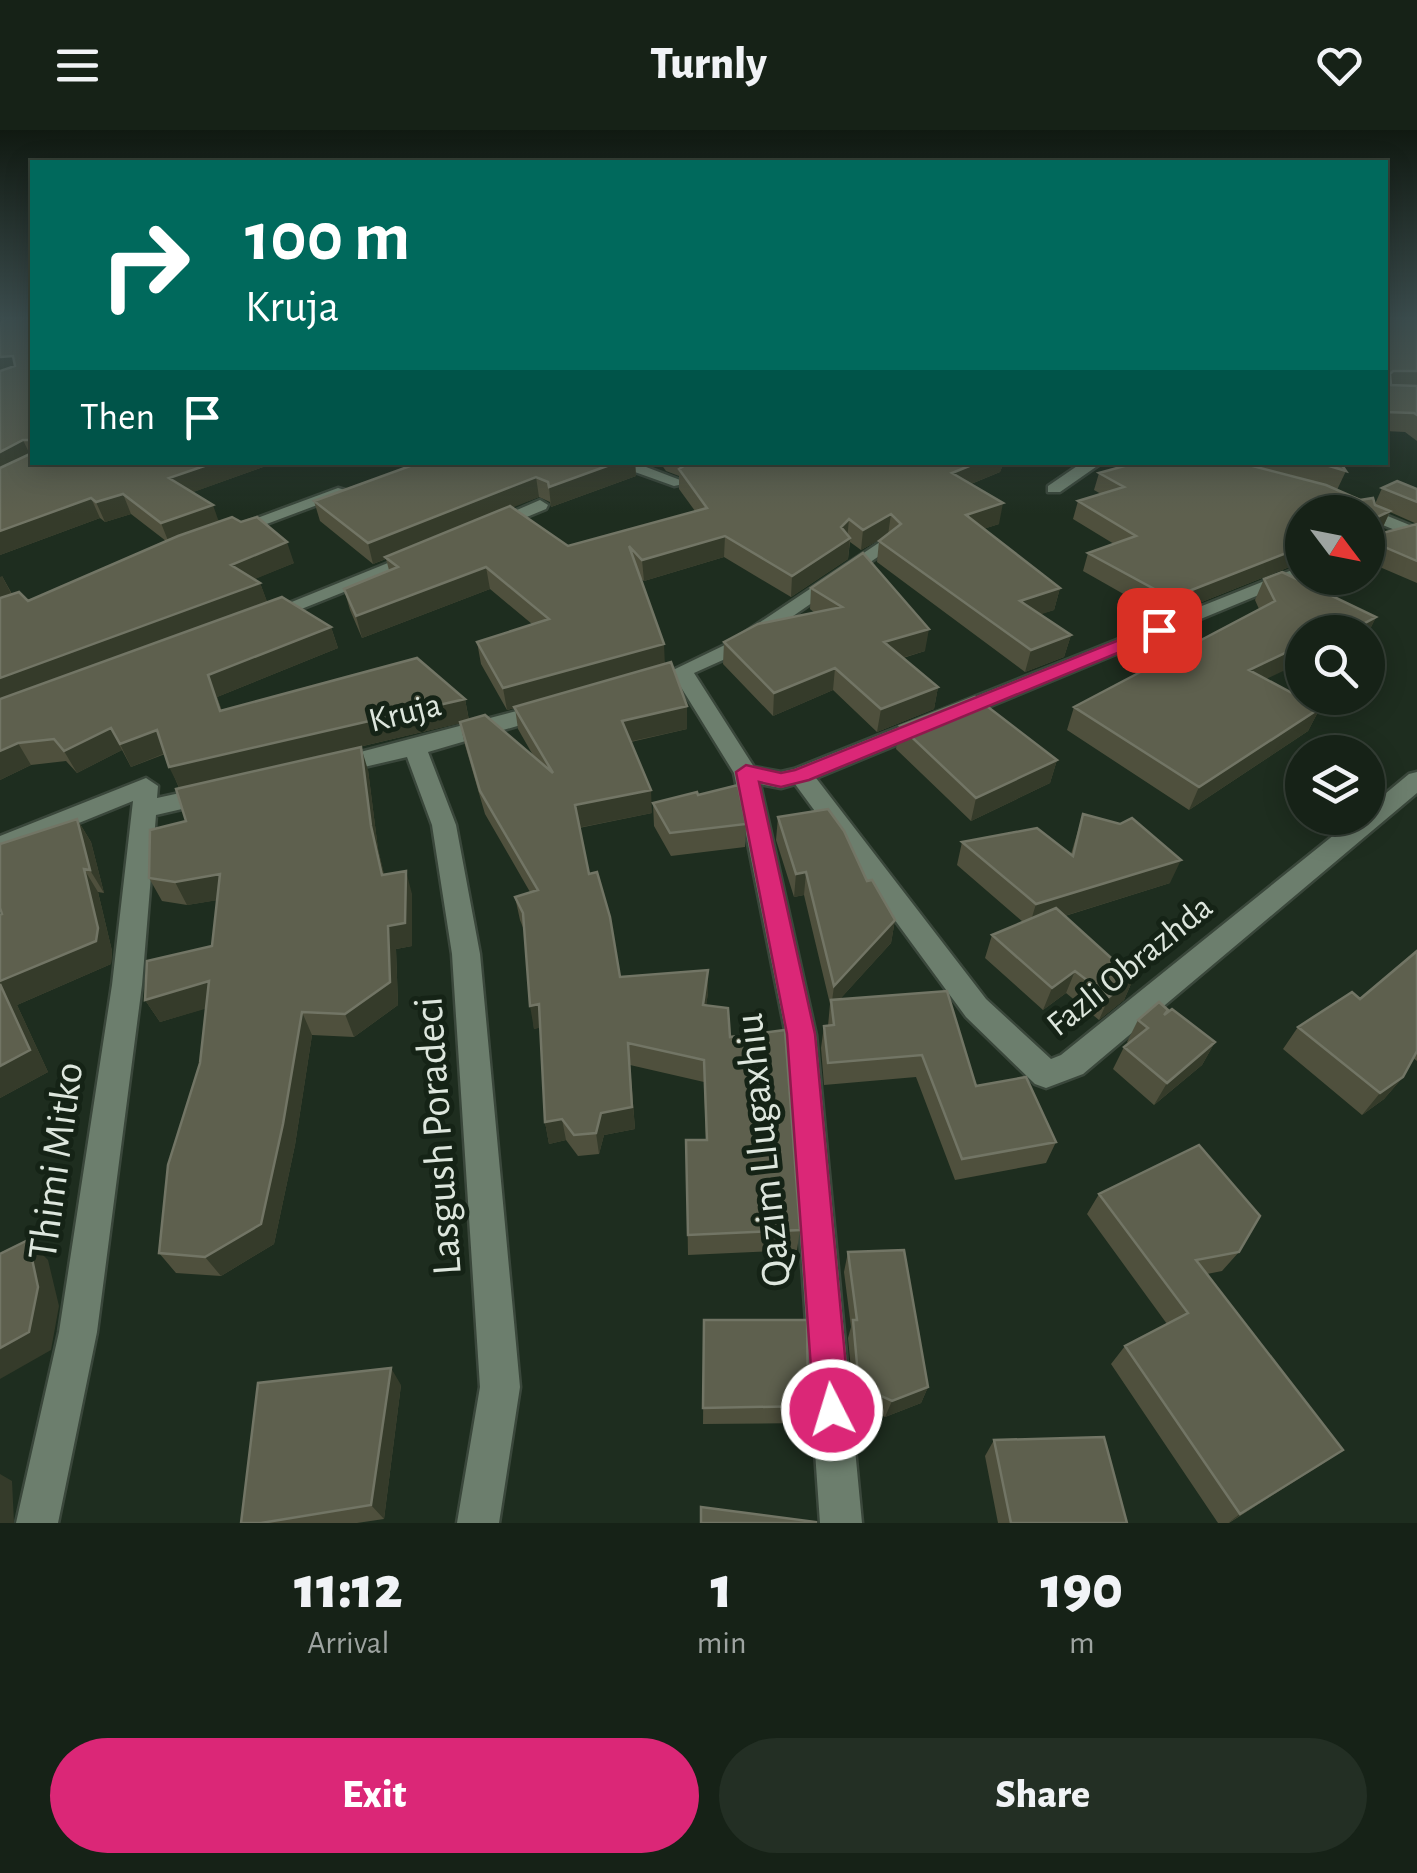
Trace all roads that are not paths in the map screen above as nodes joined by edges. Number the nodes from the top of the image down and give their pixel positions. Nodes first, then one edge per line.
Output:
1 (624, 465) edge
2 (1090, 465) edge
3 (680, 483) edge
4 (356, 488) edge
5 (1054, 489) dead end
6 (540, 505) dead end
7 (1385, 521) edge
8 (1411, 532) edge
9 (470, 534) edge
10 (210, 538) edge
11 (1385, 539) edge
12 (886, 543) edge
13 (436, 548) edge
14 (1285, 578) edge
15 (239, 626) edge
16 (567, 704) edge
17 (415, 748) junction
18 (318, 770) edge
19 (746, 772) junction
20 (801, 775) junction
21 (1417, 780) edge
22 (241, 788) edge
23 (144, 809) junction
24 (0, 846) edge
25 (38, 1523) edge
26 (478, 1523) edge
27 (841, 1523) edge

1 - 3 street
2 - 5 street
4 - 10 street
6 - 9 street
7 - 8 street
8 - 11 street
12 - 19 street
13 - 15 street
14 - 20 street
16 - 17 street, Kruja
17 - 18 street, Kruja
17 - 26 street, Lasgush Poradeci
19 - 20 street
19 - 27 street, Qazim Llugaxhiu
20 - 21 street, Fazli Obrazhda
22 - 23 street
23 - 24 street
23 - 25 street, Thimi Mitko

